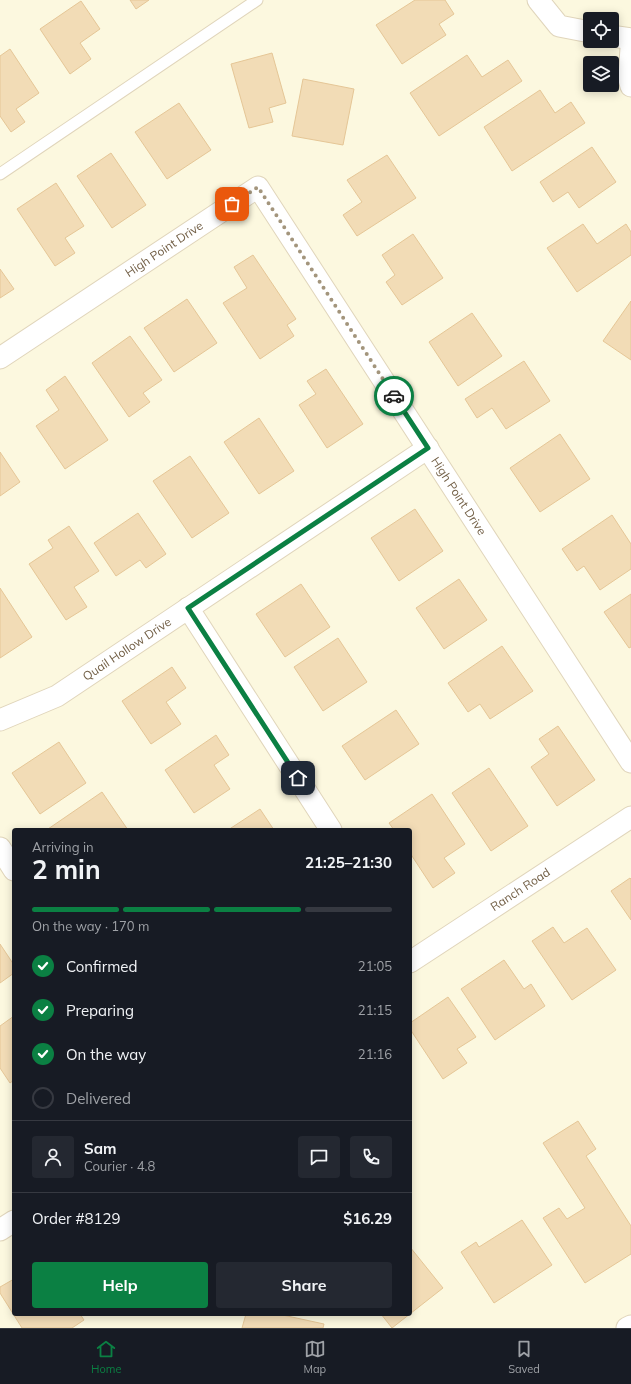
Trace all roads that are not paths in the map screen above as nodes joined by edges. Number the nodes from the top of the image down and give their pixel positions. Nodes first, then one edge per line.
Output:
1 (257, 0) edge
2 (538, 0) edge
3 (583, 31) edge
4 (619, 37) edge
5 (631, 39) edge
6 (631, 48) edge
7 (631, 86) edge
8 (0, 174) edge
9 (0, 358) edge
10 (428, 448) junction
11 (188, 608) junction
12 (0, 720) edge
13 (631, 762) edge
14 (631, 817) edge
15 (330, 828) edge
16 (0, 848) edge
17 (12, 867) edge
18 (412, 956) edge
19 (12, 1222) edge
20 (0, 1230) edge
21 (631, 1326) edge
22 (627, 1328) edge

1 - 8 lane
2 - 3 street
4 - 5 street
6 - 7 street
9 - 10 street, High Point Drive
10 - 11 street, Quail Hollow Drive
10 - 13 street, High Point Drive
11 - 12 street, Quail Hollow Drive
11 - 15 street
14 - 18 street, Ranch Road
16 - 17 street
19 - 20 street
21 - 22 street

